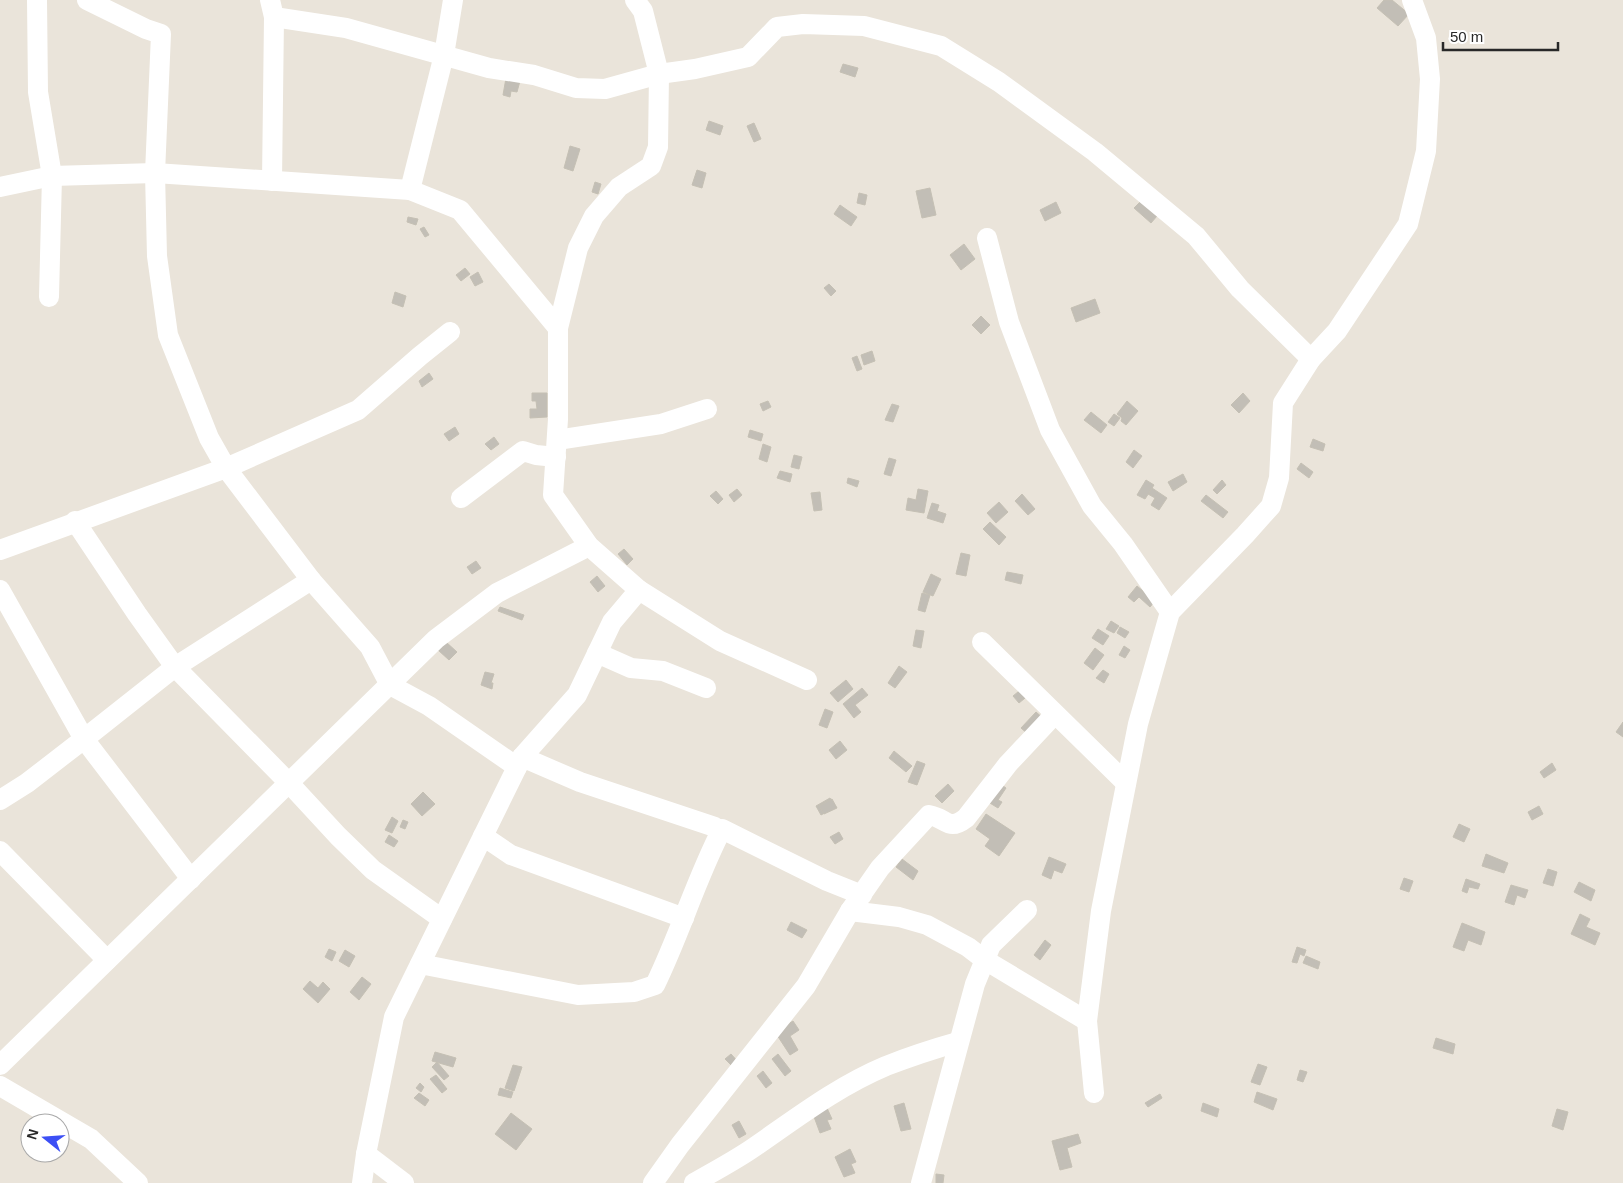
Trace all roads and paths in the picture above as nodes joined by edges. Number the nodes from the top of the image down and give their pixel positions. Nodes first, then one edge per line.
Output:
1 (38, 0) edge
2 (87, 0) edge
3 (453, 0) edge
4 (635, 0) edge
5 (1412, 0) edge
6 (272, 8) edge
7 (444, 55) junction
8 (659, 74) junction
9 (155, 173) junction
10 (52, 176) junction
11 (272, 181) junction
12 (0, 188) edge
13 (410, 190) junction
14 (988, 238) dead end
15 (49, 297) dead end
16 (558, 328) junction
17 (450, 332) dead end
18 (1311, 359) junction
19 (707, 409) dead end
20 (556, 448) junction
21 (226, 468) junction
22 (461, 498) dead end
23 (75, 521) junction
24 (589, 546) junction
25 (0, 550) edge
26 (311, 580) junction
27 (0, 590) edge
28 (639, 590) junction
29 (1170, 612) junction
30 (982, 642) dead end
31 (597, 652) junction
32 (175, 667) junction
33 (807, 680) dead end
34 (390, 685) junction
35 (706, 688) dead end
36 (1055, 714) junction
37 (84, 739) junction
38 (520, 762) junction
39 (289, 783) junction
40 (1126, 783) junction
41 (0, 800) edge
42 (715, 827) dead end
43 (483, 836) junction
44 (1, 856) edge
45 (191, 879) junction
46 (862, 894) junction
47 (1028, 910) dead end
48 (850, 911) junction
49 (684, 918) junction
50 (442, 919) junction
51 (107, 960) junction
52 (985, 960) junction
53 (420, 964) junction
54 (1087, 1021) junction
55 (958, 1042) junction
56 (0, 1065) edge
57 (0, 1086) edge
58 (1094, 1093) dead end
59 (366, 1154) junction
60 (919, 1182) edge
61 (138, 1183) edge
62 (362, 1183) edge
63 (404, 1183) edge
64 (652, 1183) edge
65 (694, 1183) edge

1 - 10 street
2 - 9 street
3 - 7 street
4 - 8 street
5 - 18 street
6 - 7 street
6 - 11 street
7 - 8 street
7 - 13 street
8 - 16 street
8 - 18 street
9 - 10 street
9 - 11 street
9 - 21 street
10 - 12 street
10 - 15 street
11 - 13 street
13 - 16 street
14 - 29 street
16 - 20 street
17 - 21 street
18 - 29 street
19 - 20 street
20 - 22 street
20 - 24 street
21 - 23 street
21 - 26 street
23 - 25 street
23 - 32 street
24 - 28 street
24 - 34 street
26 - 32 street
26 - 34 street
27 - 37 street
28 - 31 street
28 - 33 street
29 - 40 street
30 - 36 street
31 - 35 street
31 - 38 street
32 - 37 street
32 - 39 street
34 - 38 street
34 - 39 street
36 - 40 street
36 - 46 street
37 - 41 street
37 - 45 street
38 - 42 street
38 - 43 street
39 - 45 street
39 - 50 street
40 - 54 street
43 - 49 street
43 - 50 street
44 - 51 street
45 - 51 street
46 - 48 street
46 - 49 street
47 - 52 street
48 - 52 street
48 - 64 street
49 - 53 street
50 - 53 street
51 - 56 street
52 - 54 street
52 - 55 street
53 - 59 street
54 - 58 street
55 - 60 street
55 - 65 street
57 - 61 street
59 - 62 street
59 - 63 street

